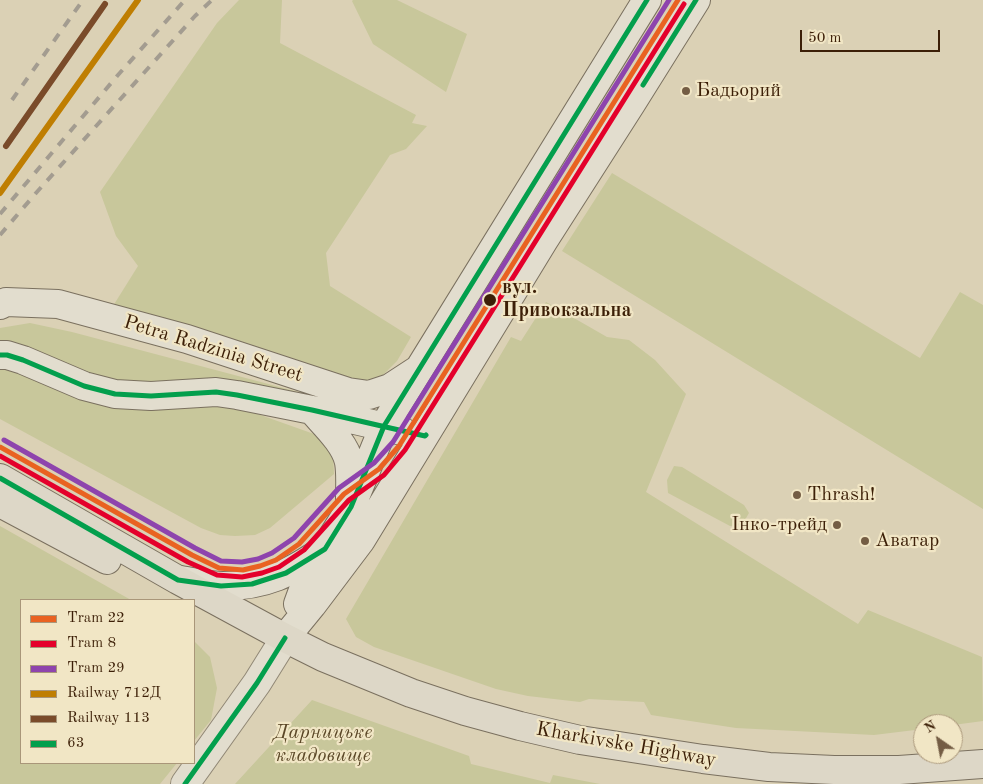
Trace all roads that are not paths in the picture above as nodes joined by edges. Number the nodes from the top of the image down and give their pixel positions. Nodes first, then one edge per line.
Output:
1 (647, 0) edge
2 (696, 0) edge
3 (0, 305) edge
4 (0, 355) edge
5 (419, 369) junction
6 (312, 410) junction
7 (384, 426) junction
8 (425, 436) junction
9 (0, 478) edge
10 (0, 503) edge
11 (351, 507) junction
12 (326, 549) junction
13 (180, 590) edge
14 (195, 607) edge
15 (285, 638) junction
16 (983, 764) edge
17 (185, 784) edge

1 - 5 main road
2 - 8 main road
3 - 5 main road, Petra Radzinia Street
4 - 6 main road, Petra Radzinia Street
5 - 7 main road
6 - 7 main road, Petra Radzinia Street
6 - 11 main road, Petra Radzinia Street
7 - 8 main road, Petra Radzinia Street
7 - 11 main road
8 - 15 main road
9 - 13 main road, Kharkivske Highway
10 - 13 main road, Kharkivske Highway
11 - 12 main road
12 - 13 main road
12 - 15 main road
13 - 15 main road, Kharkivske Highway
14 - 15 main road, Kharkivske Highway
15 - 16 main road, Kharkivske Highway
15 - 17 main road

